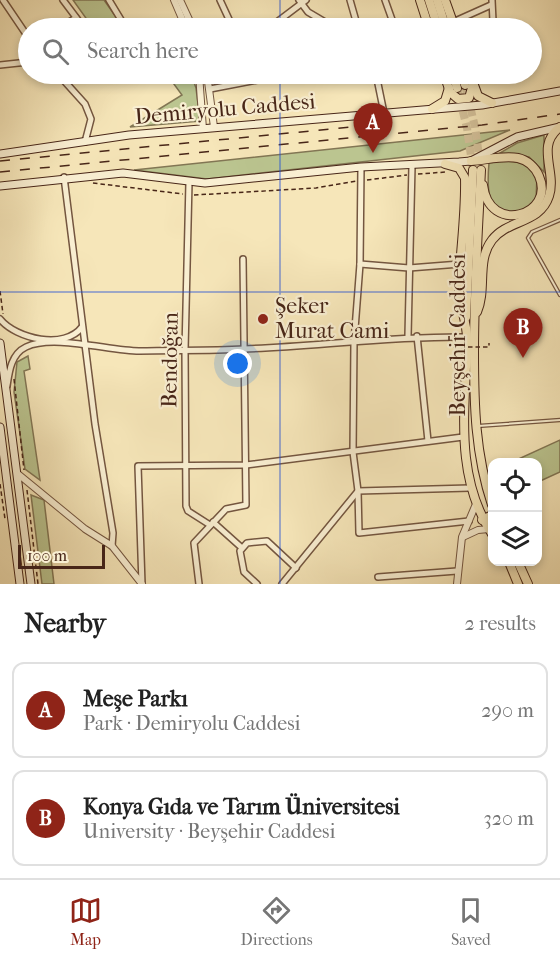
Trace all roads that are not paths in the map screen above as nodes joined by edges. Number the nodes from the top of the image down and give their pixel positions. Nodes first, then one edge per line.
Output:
1 (3, 0) edge
2 (63, 0) edge
3 (109, 0) edge
4 (174, 0) edge
5 (180, 0) edge
6 (220, 0) edge
7 (350, 0) edge
8 (385, 0) edge
9 (420, 0) edge
10 (429, 0) edge
11 (437, 0) edge
12 (445, 0) edge
13 (302, 2) edge
14 (492, 3) edge
15 (76, 18) edge
16 (120, 18) edge
17 (182, 18) edge
18 (188, 18) edge
19 (228, 18) edge
20 (282, 18) edge
21 (322, 18) edge
22 (355, 18) edge
23 (391, 18) edge
24 (426, 18) edge
25 (435, 18) edge
26 (447, 18) edge
27 (449, 18) edge
28 (465, 18) edge
29 (493, 18) edge
30 (18, 22) edge
31 (18, 63) edge
32 (0, 65) edge
33 (67, 84) edge
34 (200, 84) edge
35 (209, 84) edge
36 (236, 84) edge
37 (378, 84) edge
38 (458, 84) edge
39 (461, 86) junction
40 (210, 89) junction
41 (560, 91) edge
42 (492, 103) junction
43 (432, 109) junction
44 (384, 113) junction
45 (214, 127) junction
46 (560, 127) edge
47 (203, 129) junction
48 (85, 142) junction
49 (0, 154) edge
50 (471, 161) junction
51 (445, 164) junction
52 (412, 166) junction
53 (361, 167) junction
54 (477, 170) junction
55 (64, 177) junction
56 (189, 182) junction
57 (0, 186) edge
58 (560, 220) edge
59 (243, 259) dead end
60 (360, 264) junction
61 (460, 264) junction
62 (409, 268) junction
63 (560, 295) edge
64 (474, 316) junction
65 (0, 319) edge
66 (82, 327) junction
67 (466, 327) junction
68 (408, 336) junction
69 (417, 336) junction
70 (467, 336) junction
71 (354, 342) junction
72 (0, 343) edge
73 (84, 343) junction
74 (73, 344) junction
75 (242, 349) junction
76 (185, 350) junction
77 (6, 393) junction
78 (560, 420) edge
79 (475, 426) junction
80 (0, 427) edge
81 (463, 436) junction
82 (428, 441) junction
83 (353, 452) junction
84 (2, 457) edge
85 (187, 465) junction
86 (246, 465) junction
87 (18, 474) junction
88 (470, 488) junction
89 (358, 491) junction
90 (488, 492) edge
91 (488, 502) edge
92 (476, 504) junction
93 (488, 517) edge
94 (482, 520) junction
95 (469, 521) junction
96 (212, 523) junction
97 (488, 528) edge
98 (488, 532) edge
99 (462, 537) junction
100 (112, 546) junction
101 (242, 549) junction
102 (511, 566) edge
103 (520, 566) edge
104 (296, 568) junction
105 (457, 571) junction
106 (378, 577) dead end
107 (20, 584) edge
108 (31, 584) edge
109 (142, 584) edge
110 (199, 584) edge
111 (257, 584) edge
112 (282, 584) edge
113 (457, 584) edge
114 (518, 584) edge
115 (528, 584) edge

1 - 30 street
2 - 15 street
3 - 16 street
4 - 17 street
5 - 18 street
6 - 19 street
7 - 22 street
8 - 23 street
9 - 24 main road
10 - 25 main road
11 - 26 main road
12 - 27 main road
13 - 20 street
13 - 21 street
14 - 28 street
14 - 29 street
31 - 32 street
33 - 48 street
34 - 47 street
35 - 40 street
36 - 40 street
37 - 44 street
38 - 39 main road
39 - 42 main road
39 - 43 main road
40 - 45 street
41 - 42 main road, Demiryolu Caddesi
42 - 43 main road, Demiryolu Caddesi
43 - 44 main road, Demiryolu Caddesi
44 - 45 main road, Demiryolu Caddesi
45 - 47 main road, Demiryolu Caddesi
46 - 50 main road
46 - 64 main road
47 - 48 main road, Demiryolu Caddesi
48 - 49 main road, Demiryolu Caddesi
50 - 51 main road
50 - 54 main road
51 - 52 main road
51 - 61 main road
52 - 53 main road
52 - 62 street
53 - 56 main road
53 - 60 street
54 - 64 main road, Beyşehir Caddesi
54 - 67 main road, Beyşehir Caddesi
55 - 56 main road
55 - 57 main road
55 - 66 street
56 - 76 street, Bendoğan
58 - 63 lane
59 - 75 street
60 - 62 street
60 - 71 street
61 - 62 street
61 - 67 main road
62 - 68 street
64 - 79 main road, Beyşehir Caddesi
65 - 66 street
66 - 73 street
66 - 74 street
67 - 70 main road
68 - 69 street
68 - 71 street
69 - 70 street
69 - 82 street
70 - 81 main road
71 - 75 street
71 - 83 street
72 - 77 main road
73 - 74 street
73 - 76 street
73 - 100 street
74 - 77 street
75 - 76 street
75 - 86 street
76 - 85 street, Bendoğan
77 - 87 main road
78 - 79 lane
79 - 90 main road, Beyşehir Caddesi
80 - 84 main road
81 - 82 street
81 - 88 main road
82 - 83 street
83 - 86 street
83 - 89 street
84 - 107 main road
85 - 86 street
85 - 96 street, Bendoğan
85 - 109 street
86 - 96 street
87 - 100 street
87 - 108 main road
88 - 89 street
88 - 92 main road
89 - 95 street
89 - 104 street
91 - 92 main road
92 - 94 main road
92 - 95 street
93 - 94 main road
94 - 97 main road
94 - 99 street
95 - 99 street
96 - 101 street
96 - 110 street
98 - 99 street
99 - 105 street
100 - 109 street
101 - 104 street
101 - 111 street
102 - 114 main road
103 - 115 main road
104 - 112 street
105 - 106 street
105 - 113 street

